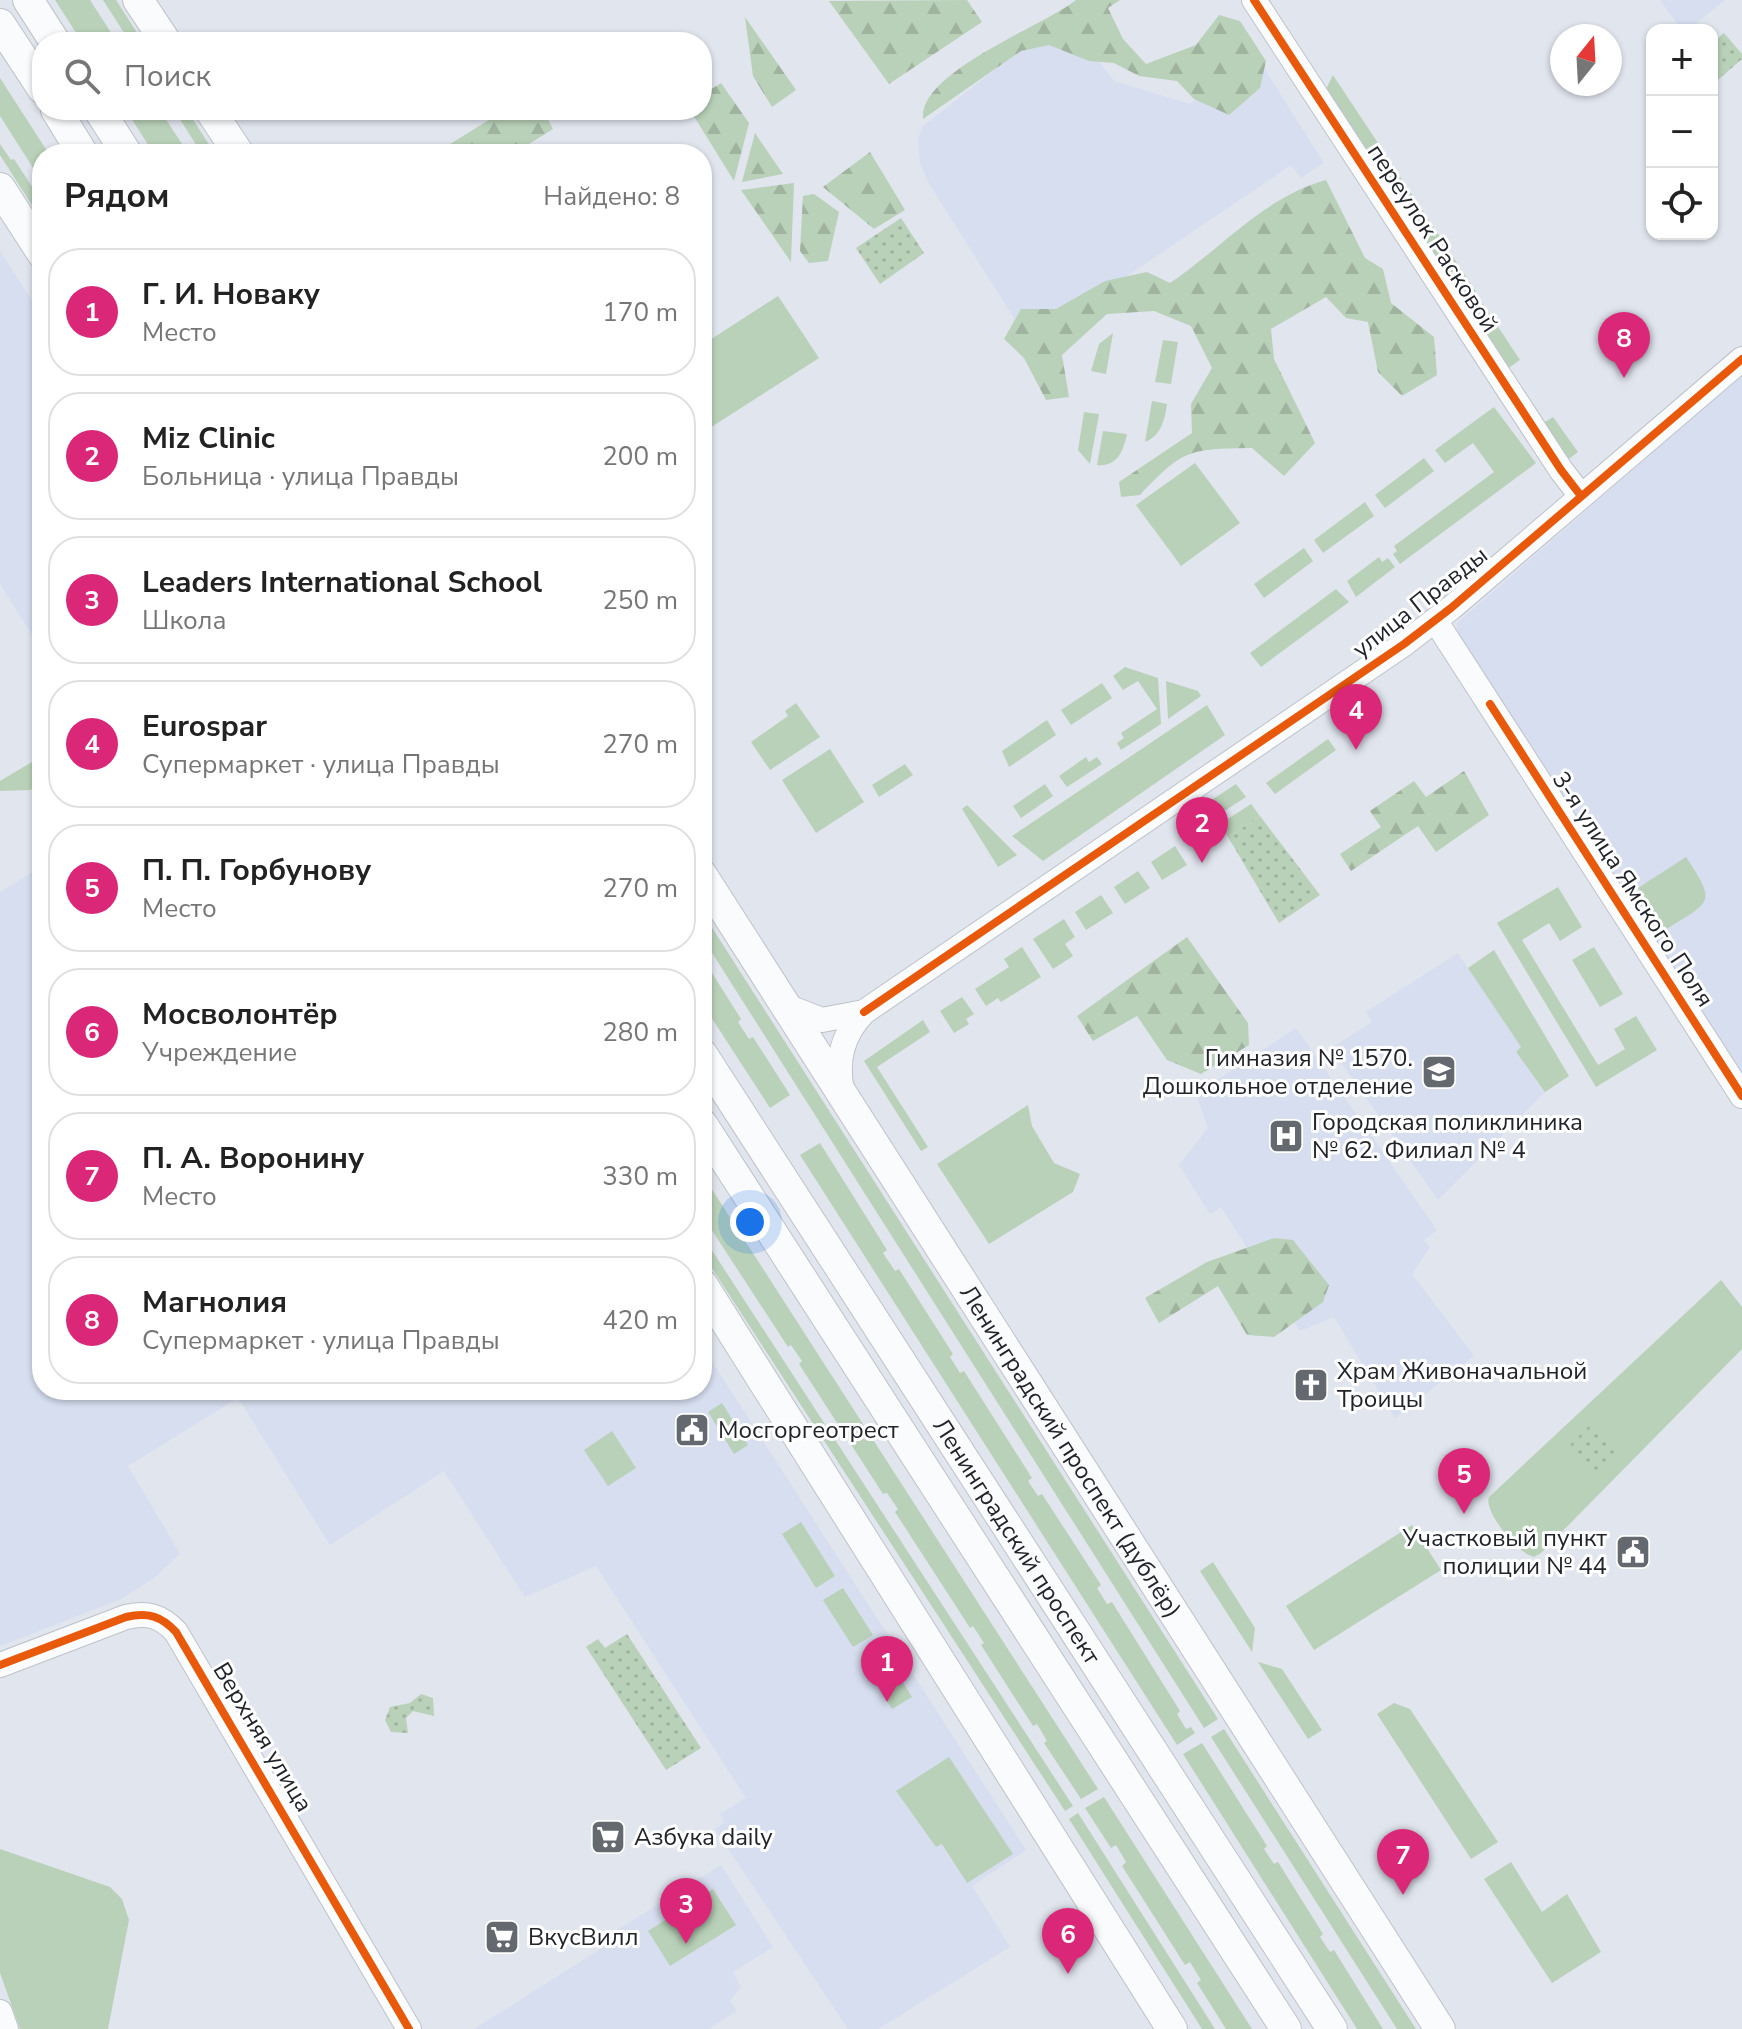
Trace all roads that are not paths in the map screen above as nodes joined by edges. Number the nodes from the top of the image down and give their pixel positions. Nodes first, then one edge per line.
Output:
1 (28, 0) edge
2 (138, 0) edge
3 (1254, 0) edge
4 (0, 24) edge
5 (49, 32) edge
6 (159, 32) edge
7 (32, 73) edge
8 (62, 120) edge
9 (105, 120) edge
10 (217, 120) edge
11 (77, 144) edge
12 (121, 144) edge
13 (232, 144) edge
14 (0, 188) edge
15 (32, 238) edge
16 (1742, 359) edge
17 (1581, 496) junction
18 (1435, 620) junction
19 (712, 891) edge
20 (786, 1006) junction
21 (864, 1012) junction
22 (712, 1069) edge
23 (842, 1091) junction
24 (1742, 1096) edge
25 (712, 1139) edge
26 (712, 1300) edge
27 (0, 1665) edge
28 (0, 2012) edge
29 (6, 2029) edge
30 (409, 2029) edge
31 (1172, 2029) edge
32 (1286, 2029) edge
33 (1332, 2029) edge
34 (1440, 2029) edge

1 - 5 main road
2 - 6 main road
3 - 17 street, переулок Расковой
4 - 7 main road
8 - 11 main road
9 - 12 main road
10 - 13 main road
14 - 15 main road
16 - 17 street, улица Правды
17 - 18 street, улица Правды
18 - 21 street, улица Правды
18 - 24 street, 3-я улица Ямского Поля
19 - 20 main road, Ленинградский проспект (дублёр)
20 - 21 street, улица Правды
20 - 23 main road, Ленинградский проспект (дублёр)
21 - 23 street, улица Правды
22 - 33 main road, Ленинградский проспект
23 - 34 main road, Ленинградский проспект (дублёр)
25 - 32 main road, Ленинградский проспект
26 - 31 main road
27 - 30 street, Верхняя улица
28 - 29 street

